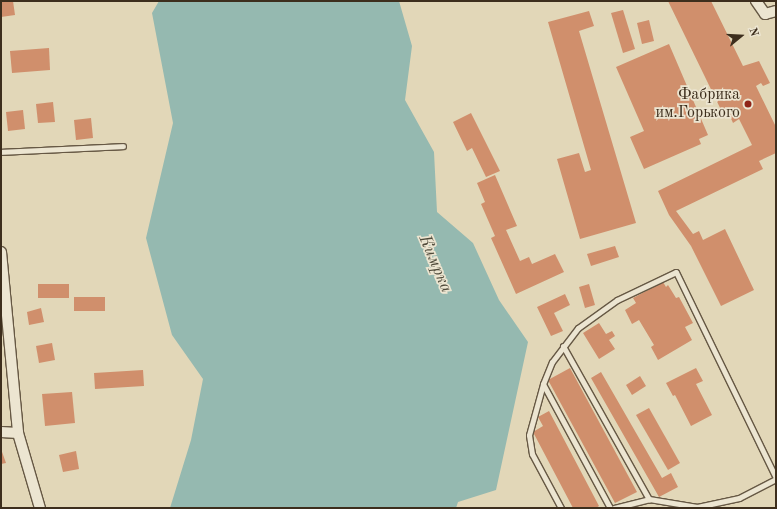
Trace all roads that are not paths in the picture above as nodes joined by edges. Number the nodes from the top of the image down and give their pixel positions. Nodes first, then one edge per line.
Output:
1 (756, 1) edge
2 (776, 11) edge
3 (123, 146) dead end
4 (1, 152) edge
5 (1, 252) edge
6 (563, 346) junction
7 (543, 384) junction
8 (1, 432) edge
9 (18, 433) junction
10 (776, 479) edge
11 (650, 499) junction
12 (40, 508) edge
13 (561, 508) edge
14 (610, 508) edge
15 (614, 508) edge

1 - 2 street
3 - 4 lane
5 - 9 street
6 - 7 lane
6 - 10 lane
6 - 11 lane
7 - 13 lane
7 - 14 lane
8 - 9 street
9 - 12 street
10 - 11 lane
11 - 15 lane

